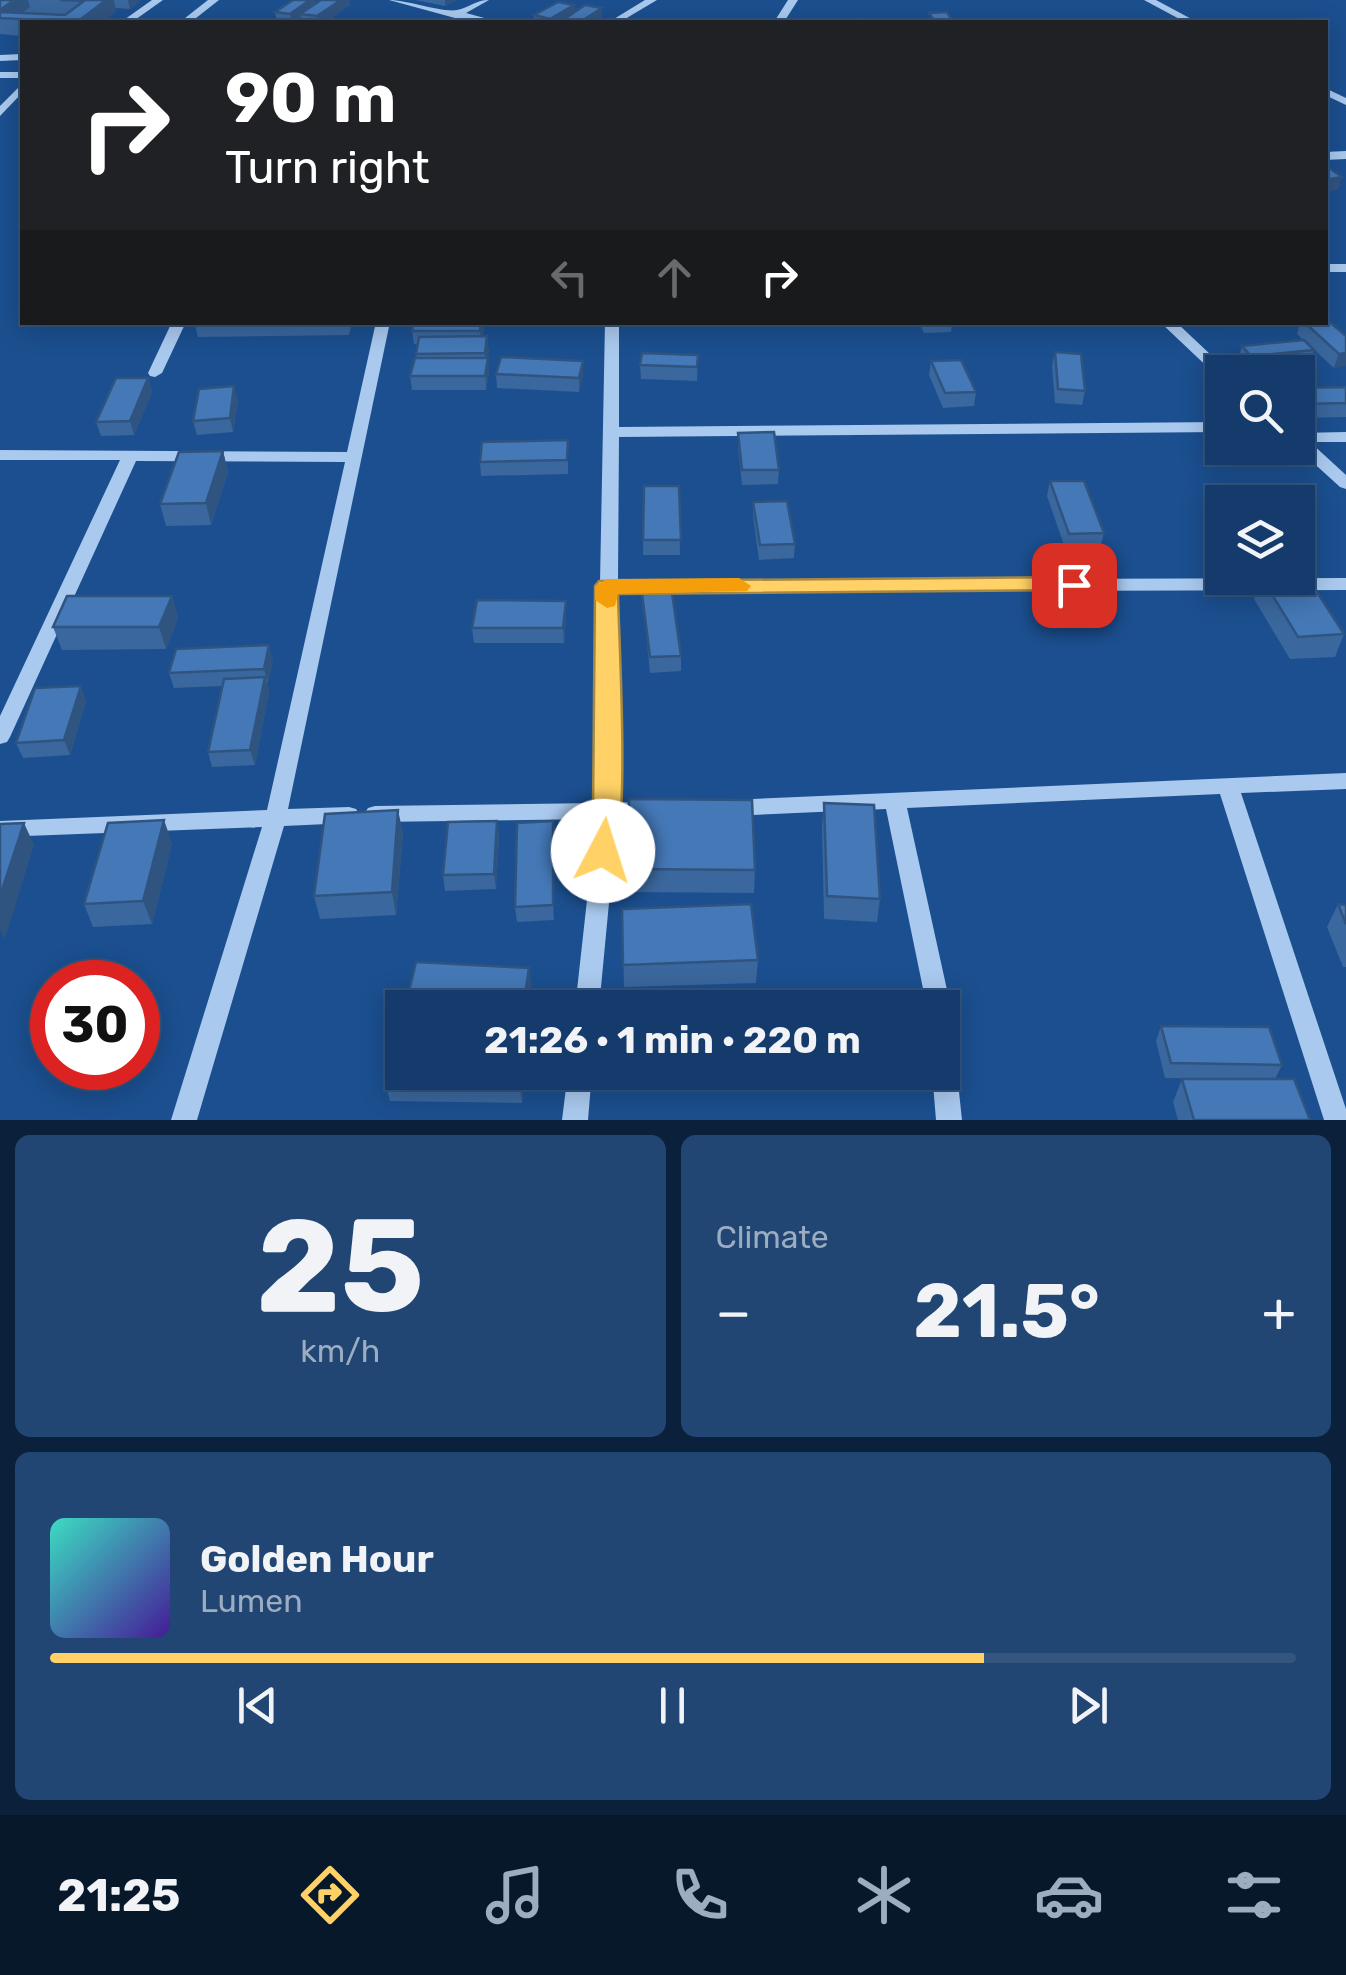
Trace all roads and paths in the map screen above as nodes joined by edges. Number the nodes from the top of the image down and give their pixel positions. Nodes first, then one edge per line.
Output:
1 (158, 0) edge
2 (214, 0) edge
3 (394, 0) edge
4 (484, 0) edge
5 (652, 0) edge
6 (1149, 0) edge
7 (455, 14) junction
8 (129, 20) edge
9 (187, 20) edge
10 (484, 20) edge
11 (617, 20) edge
12 (1188, 20) edge
13 (20, 89) edge
14 (0, 113) edge
15 (177, 325) edge
16 (383, 325) edge
17 (612, 325) edge
18 (1170, 325) edge
19 (1205, 358) edge
20 (155, 372) dead end
21 (1205, 427) edge
22 (612, 432) junction
23 (1346, 437) edge
24 (1315, 438) edge
25 (0, 455) edge
26 (1315, 455) edge
27 (130, 456) junction
28 (354, 457) junction
29 (1346, 484) edge
30 (1346, 584) edge
31 (607, 586) junction
32 (0, 737) edge
33 (1346, 781) edge
34 (1228, 786) junction
35 (895, 803) junction
36 (703, 808) edge
37 (664, 810) edge
38 (607, 812) junction
39 (276, 816) junction
40 (0, 830) edge
41 (588, 990) edge
42 (935, 990) edge
43 (578, 1090) edge
44 (946, 1090) edge
45 (184, 1120) edge
46 (575, 1120) edge
47 (949, 1120) edge
48 (1337, 1120) edge

1 - 8 street
2 - 9 street
3 - 7 street
4 - 7 street
5 - 11 street
6 - 12 street
7 - 10 street
13 - 14 street
15 - 20 street
16 - 28 street
17 - 22 street
18 - 19 street
21 - 22 street
22 - 31 street
23 - 24 street
25 - 27 street
26 - 29 street
27 - 28 street
27 - 32 street
28 - 39 street
30 - 31 street
31 - 38 street
33 - 34 street
34 - 35 street
34 - 48 street
35 - 36 street
35 - 42 street
37 - 38 street
38 - 39 street
38 - 41 street
39 - 40 street
39 - 45 street
43 - 46 street
44 - 47 street

